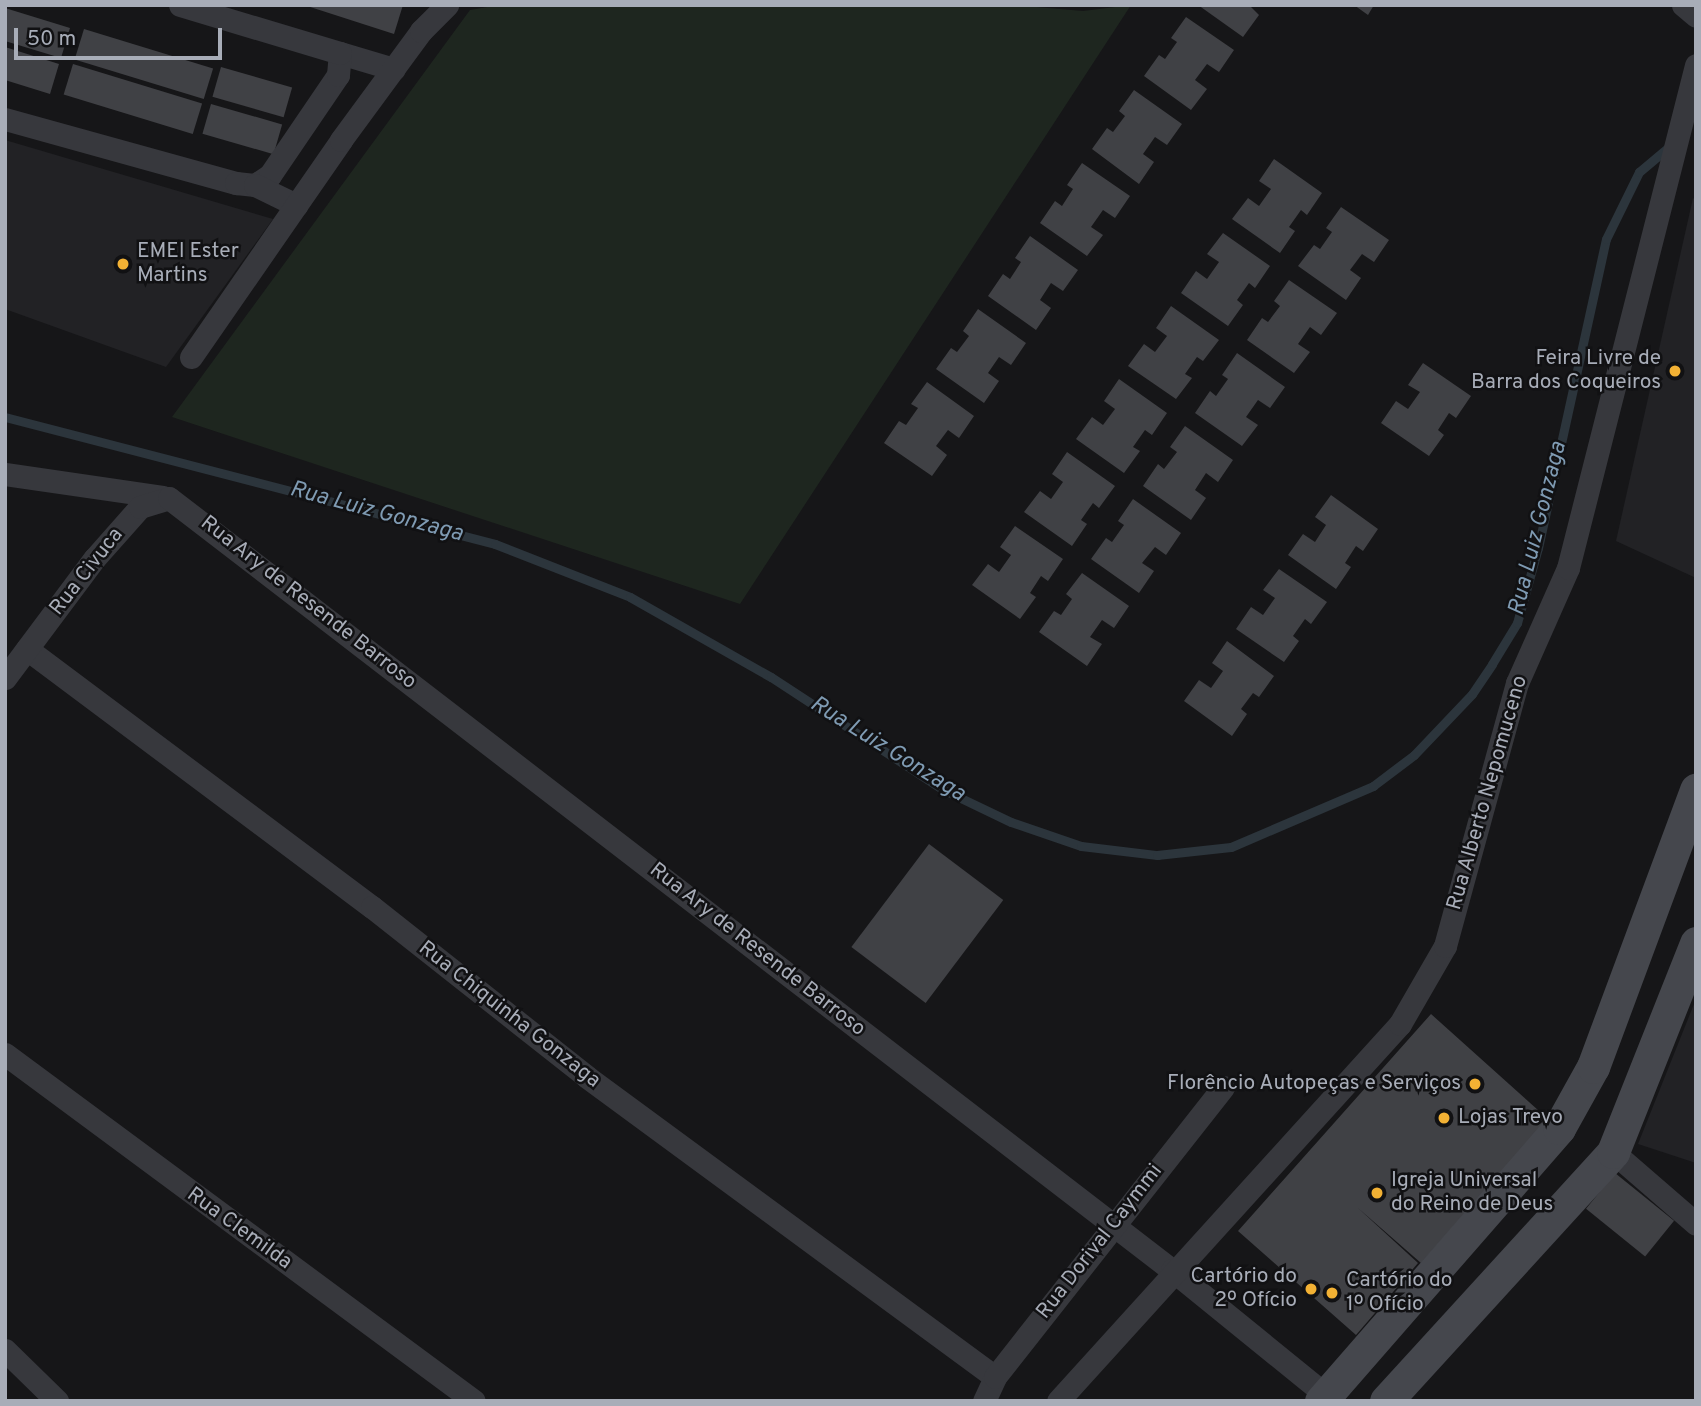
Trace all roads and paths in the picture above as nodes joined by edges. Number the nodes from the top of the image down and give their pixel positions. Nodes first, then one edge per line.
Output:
1 (180, 5) edge
2 (447, 5) edge
3 (1682, 5) edge
4 (1696, 16) edge
5 (340, 53) junction
6 (1696, 65) edge
7 (394, 69) junction
8 (5, 119) edge
9 (255, 185) junction
10 (296, 205) junction
11 (191, 357) dead end
12 (5, 474) edge
13 (177, 503) junction
14 (27, 649) junction
15 (5, 678) edge
16 (1696, 790) edge
17 (1696, 943) edge
18 (5, 1054) edge
19 (1223, 1087) dead end
20 (1613, 1152) junction
21 (1696, 1224) edge
22 (1113, 1225) junction
23 (1172, 1270) junction
24 (8, 1359) edge
25 (995, 1377) junction
26 (1324, 1398) edge
27 (57, 1401) edge
28 (474, 1401) edge
29 (984, 1401) edge
30 (1058, 1401) edge
31 (1386, 1401) edge

1 - 5 street
2 - 7 street
3 - 4 street
5 - 7 street
5 - 9 street
6 - 23 street, Rua Alberto Nepomuceno
7 - 10 street
8 - 9 street
9 - 10 street
10 - 11 street
12 - 13 street
13 - 14 street, Rua Civuca
13 - 22 street, Rua Ary de Resende Barroso
14 - 15 street, Rua Civuca
14 - 25 street, Rua Chiquinha Gonzaga
16 - 26 street
17 - 20 street
18 - 28 street, Rua Clemilda
19 - 22 street, Rua Dorival Caymmi
20 - 21 street
20 - 31 street
22 - 23 street, Rua Ary de Resende Barroso
22 - 25 street, Rua Dorival Caymmi
23 - 26 street, Rua Ary de Resende Barroso
23 - 30 street, Rua Alberto Nepomuceno
24 - 27 street
25 - 29 street, Rua Dorival Caymmi

